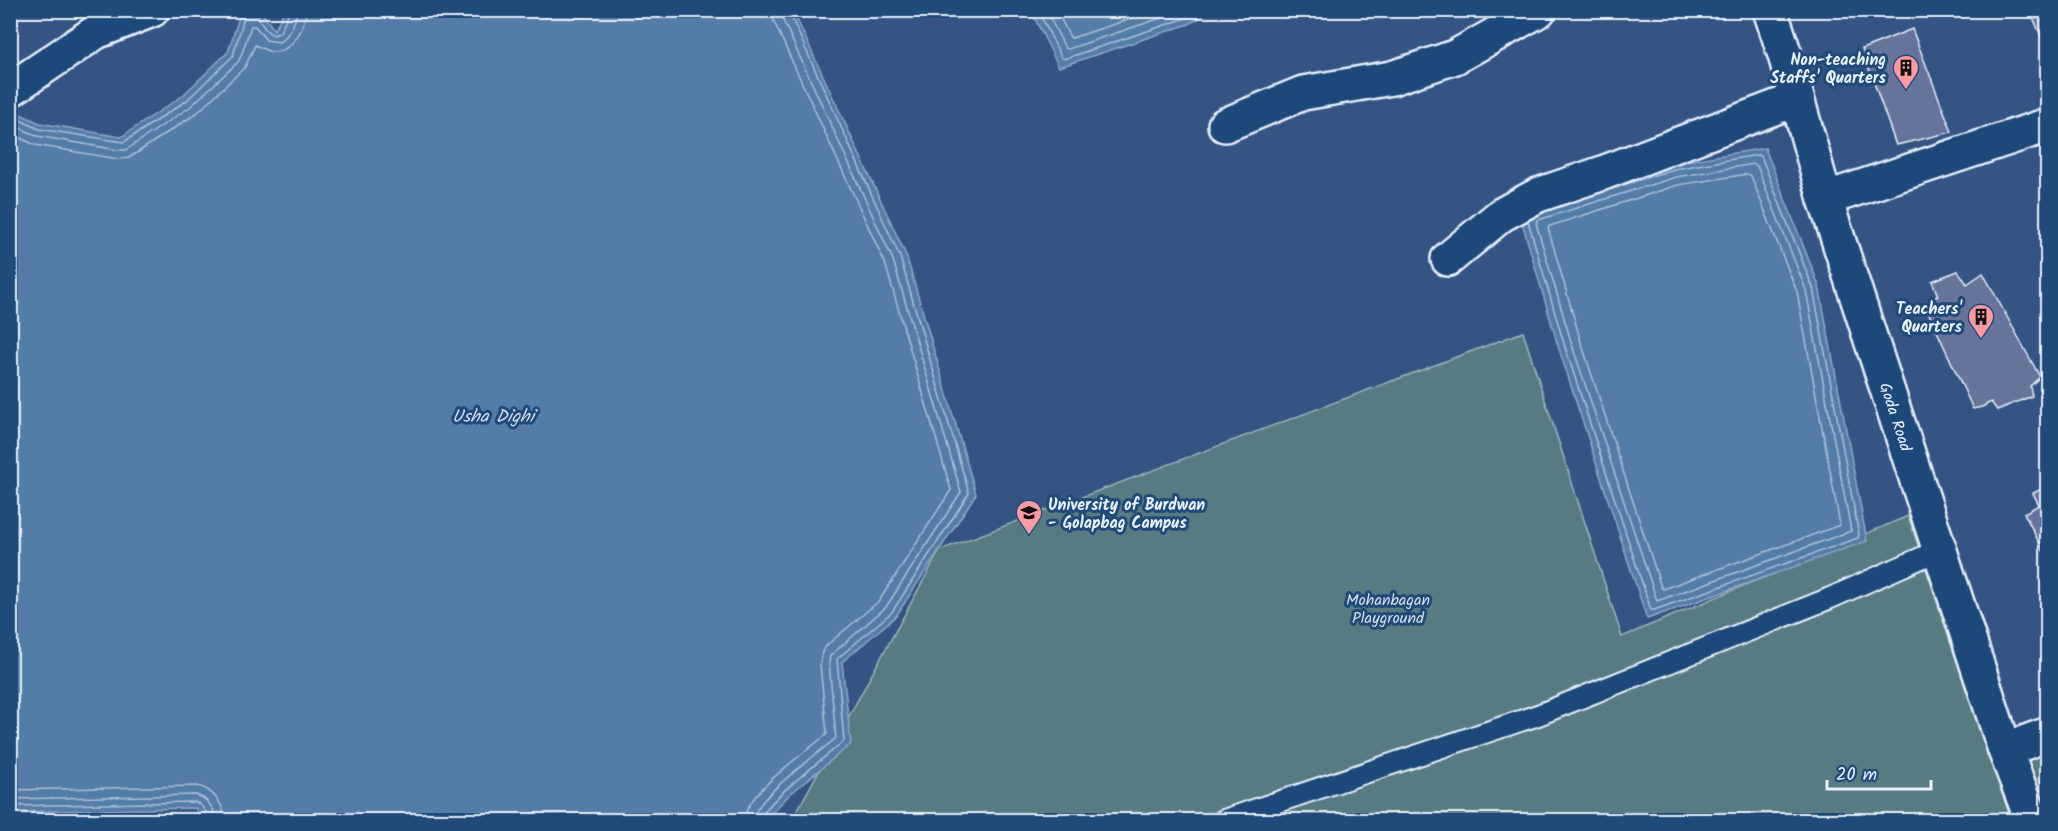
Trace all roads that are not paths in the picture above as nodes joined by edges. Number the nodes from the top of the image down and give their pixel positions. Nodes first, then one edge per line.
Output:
1 (1539, 10) edge
2 (1770, 10) edge
3 (151, 11) edge
4 (10, 90) edge
5 (1797, 99) junction
6 (1225, 125) dead end
7 (2048, 125) edge
8 (1825, 200) junction
9 (1448, 259) dead end
10 (1939, 550) junction
11 (2048, 734) edge
12 (2005, 750) junction
13 (1224, 820) edge
14 (2032, 820) edge

1 - 6 street
2 - 5 street, Goda Road
3 - 4 street
5 - 8 street, Goda Road
5 - 9 street
7 - 8 street
8 - 10 street, Goda Road
10 - 12 street, Goda Road
10 - 13 lane
11 - 12 street
12 - 14 street, Goda Road

